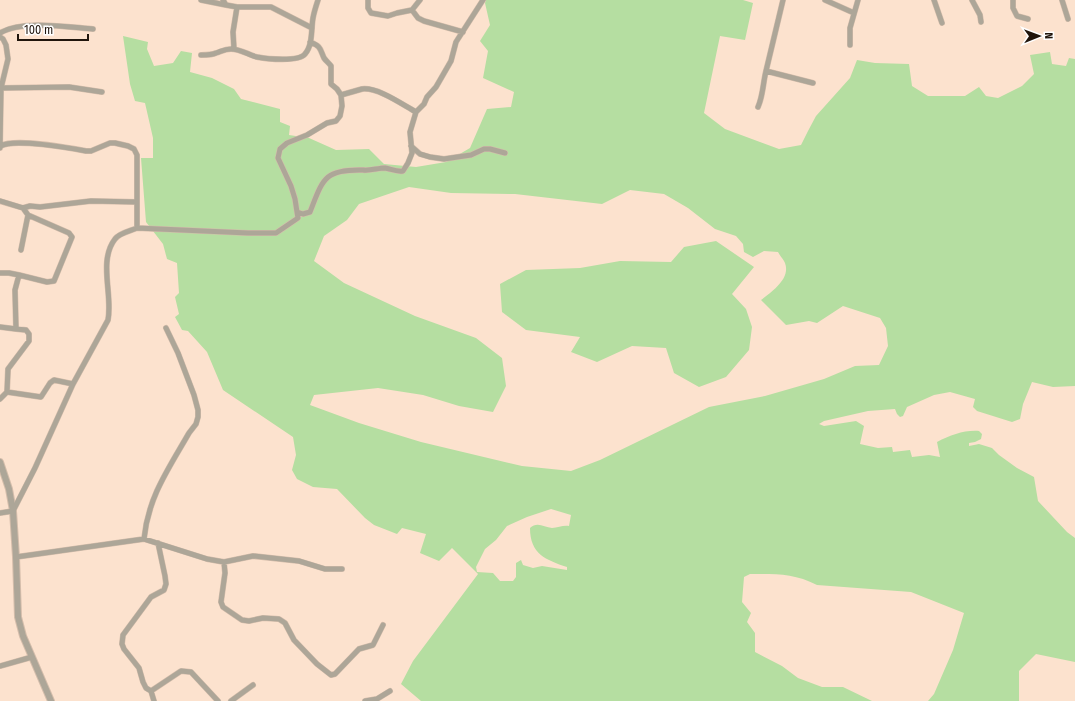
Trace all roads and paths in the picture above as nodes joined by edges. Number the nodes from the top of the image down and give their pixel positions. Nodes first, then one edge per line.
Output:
1 (202, 0) edge
2 (223, 0) edge
3 (318, 0) edge
4 (368, 0) edge
5 (420, 0) edge
6 (483, 0) edge
7 (783, 0) edge
8 (826, 0) edge
9 (858, 0) edge
10 (934, 0) edge
11 (972, 0) edge
12 (1013, 0) edge
13 (1062, 0) edge
14 (267, 3) edge
15 (226, 5) junction
16 (237, 6) junction
17 (412, 10) junction
18 (854, 13) junction
19 (1028, 19) dead end
20 (1068, 19) dead end
21 (942, 22) dead end
22 (981, 22) dead end
23 (312, 28) junction
24 (93, 29) dead end
25 (463, 32) junction
26 (0, 33) edge
27 (0, 37) edge
28 (310, 42) junction
29 (850, 45) dead end
30 (234, 49) junction
31 (201, 55) dead end
32 (766, 71) junction
33 (813, 83) dead end
34 (1, 88) junction
35 (102, 92) dead end
36 (341, 95) junction
37 (758, 107) dead end
38 (416, 112) junction
39 (411, 146) junction
40 (0, 147) edge
41 (505, 153) dead end
42 (0, 201) edge
43 (137, 202) junction
44 (23, 208) junction
45 (297, 212) junction
46 (28, 215) junction
47 (137, 228) junction
48 (21, 250) dead end
49 (0, 273) edge
50 (18, 275) junction
51 (0, 327) edge
52 (166, 328) dead end
53 (16, 329) junction
54 (72, 384) junction
55 (7, 392) junction
56 (0, 399) edge
57 (0, 462) edge
58 (13, 511) junction
59 (0, 513) edge
60 (144, 539) junction
61 (158, 543) junction
62 (16, 556) junction
63 (224, 562) junction
64 (342, 570) dead end
65 (383, 625) dead end
66 (32, 657) junction
67 (0, 666) edge
68 (253, 685) dead end
69 (151, 691) junction
70 (390, 691) dead end
71 (51, 701) edge
72 (154, 701) edge
73 (218, 701) edge
74 (231, 701) edge
75 (365, 701) edge

1 - 15 street
2 - 15 street
3 - 23 street
4 - 17 street
5 - 17 street
6 - 25 street
7 - 32 street
8 - 18 street
9 - 18 street
10 - 21 street
11 - 22 street
12 - 19 street
13 - 20 street
14 - 16 street
14 - 23 street
15 - 16 street
16 - 30 street
17 - 25 street
18 - 29 street
23 - 28 street
24 - 26 street
25 - 38 street
27 - 34 street
28 - 30 street
28 - 36 street
30 - 31 street
32 - 33 street
32 - 37 street
34 - 35 street
34 - 40 street
36 - 38 street
36 - 45 street
38 - 39 street
39 - 41 street
39 - 45 street
40 - 43 street
42 - 44 street
43 - 44 street
43 - 47 street
44 - 46 street
45 - 47 street
46 - 48 street
46 - 50 street
47 - 54 street
49 - 50 street
50 - 53 street
51 - 53 street
52 - 60 street
53 - 55 street
54 - 55 street
54 - 58 street
55 - 56 street
57 - 58 street
58 - 59 street
58 - 62 street
60 - 61 street
60 - 62 street
61 - 63 street
61 - 69 street
62 - 66 street
63 - 64 street
63 - 65 street
66 - 67 street
66 - 71 street
68 - 74 street
69 - 72 street
69 - 73 street
70 - 75 street

